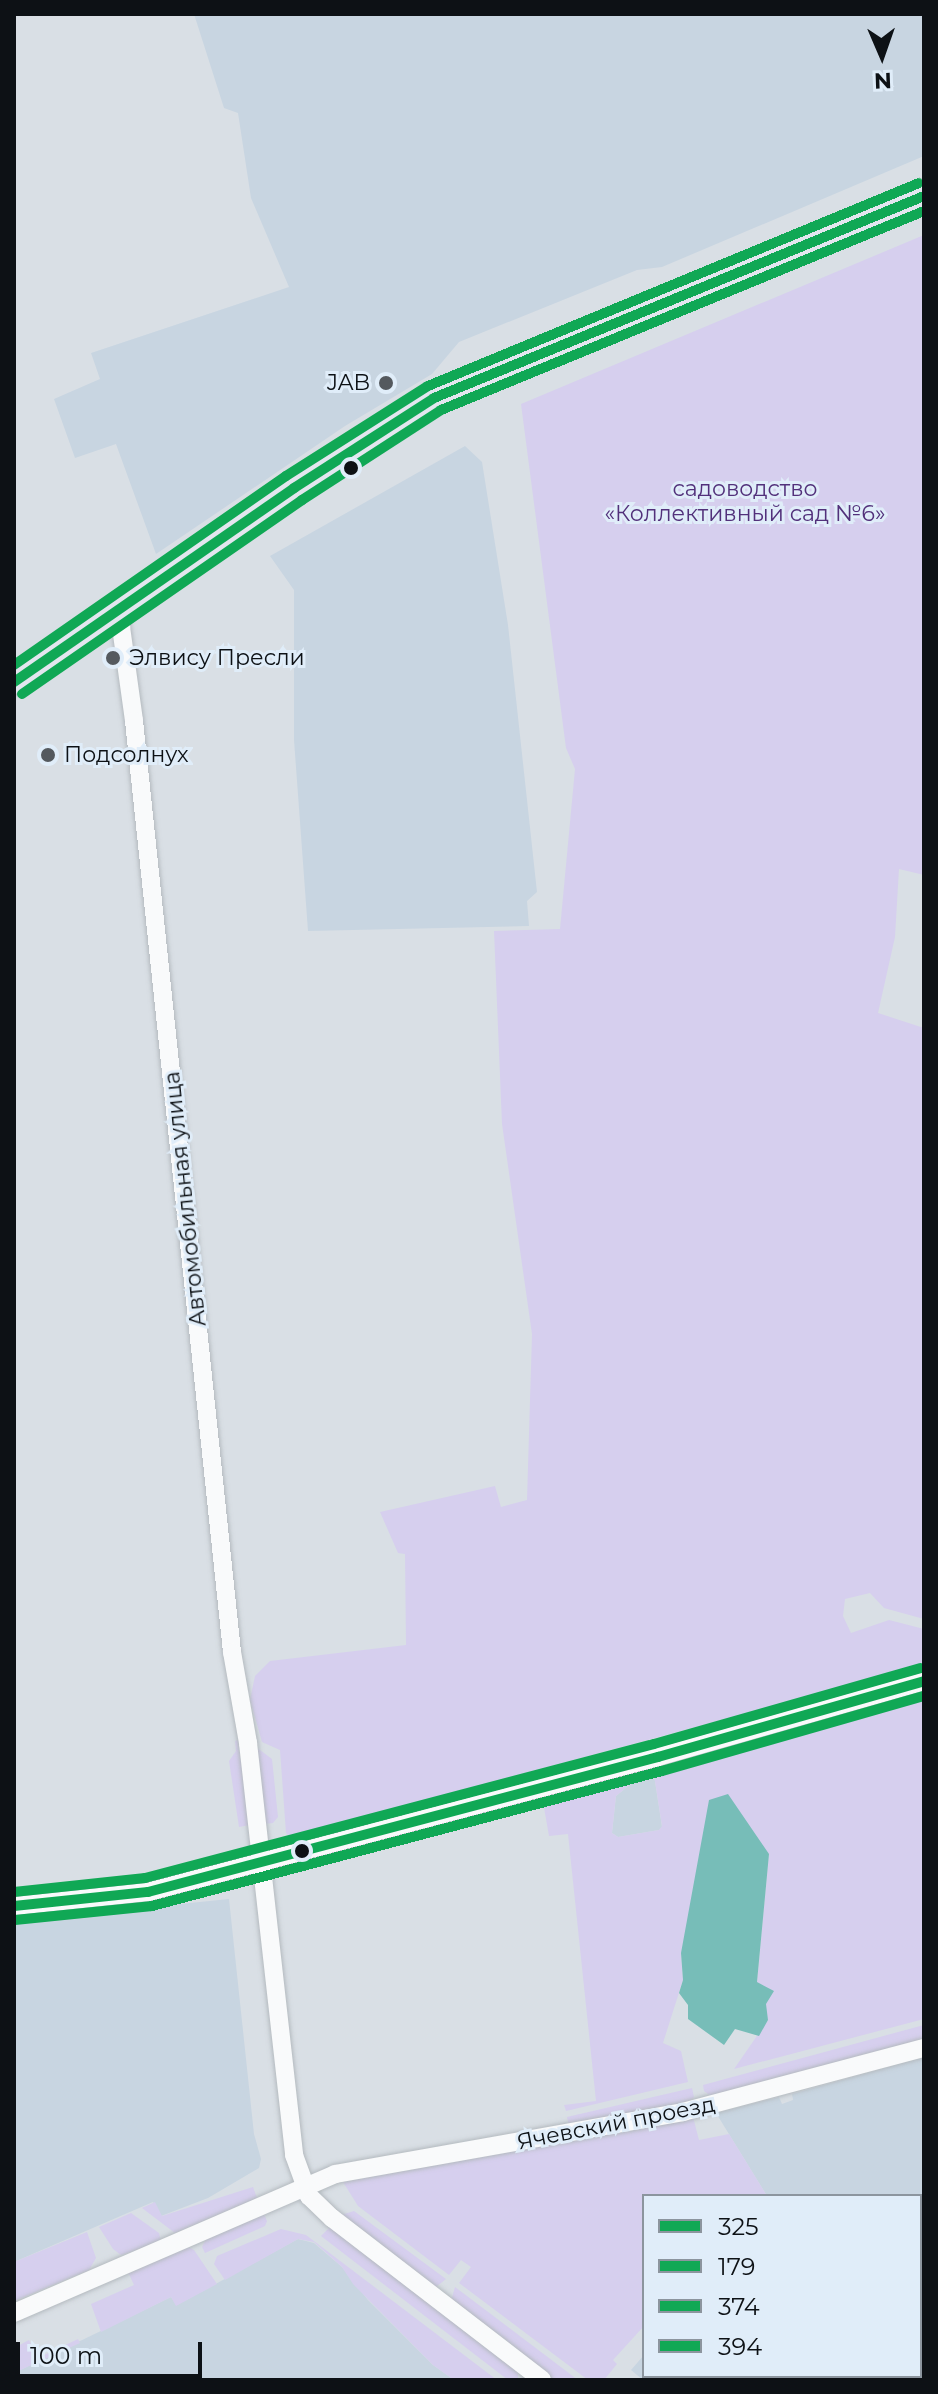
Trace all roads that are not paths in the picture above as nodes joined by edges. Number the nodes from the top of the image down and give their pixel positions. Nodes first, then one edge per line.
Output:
1 (924, 196) edge
2 (112, 613) junction
3 (14, 682) edge
4 (924, 1681) edge
5 (260, 1862) junction
6 (14, 1906) edge
7 (924, 2048) edge
8 (305, 2186) junction
9 (14, 2313) edge
10 (542, 2380) edge

1 - 2 main road
2 - 3 main road
2 - 5 street, Автомобильная улица
4 - 5 street
5 - 6 street
5 - 8 street, Автомобильная улица
7 - 8 street, Ячевский проезд
8 - 9 street
8 - 10 street

